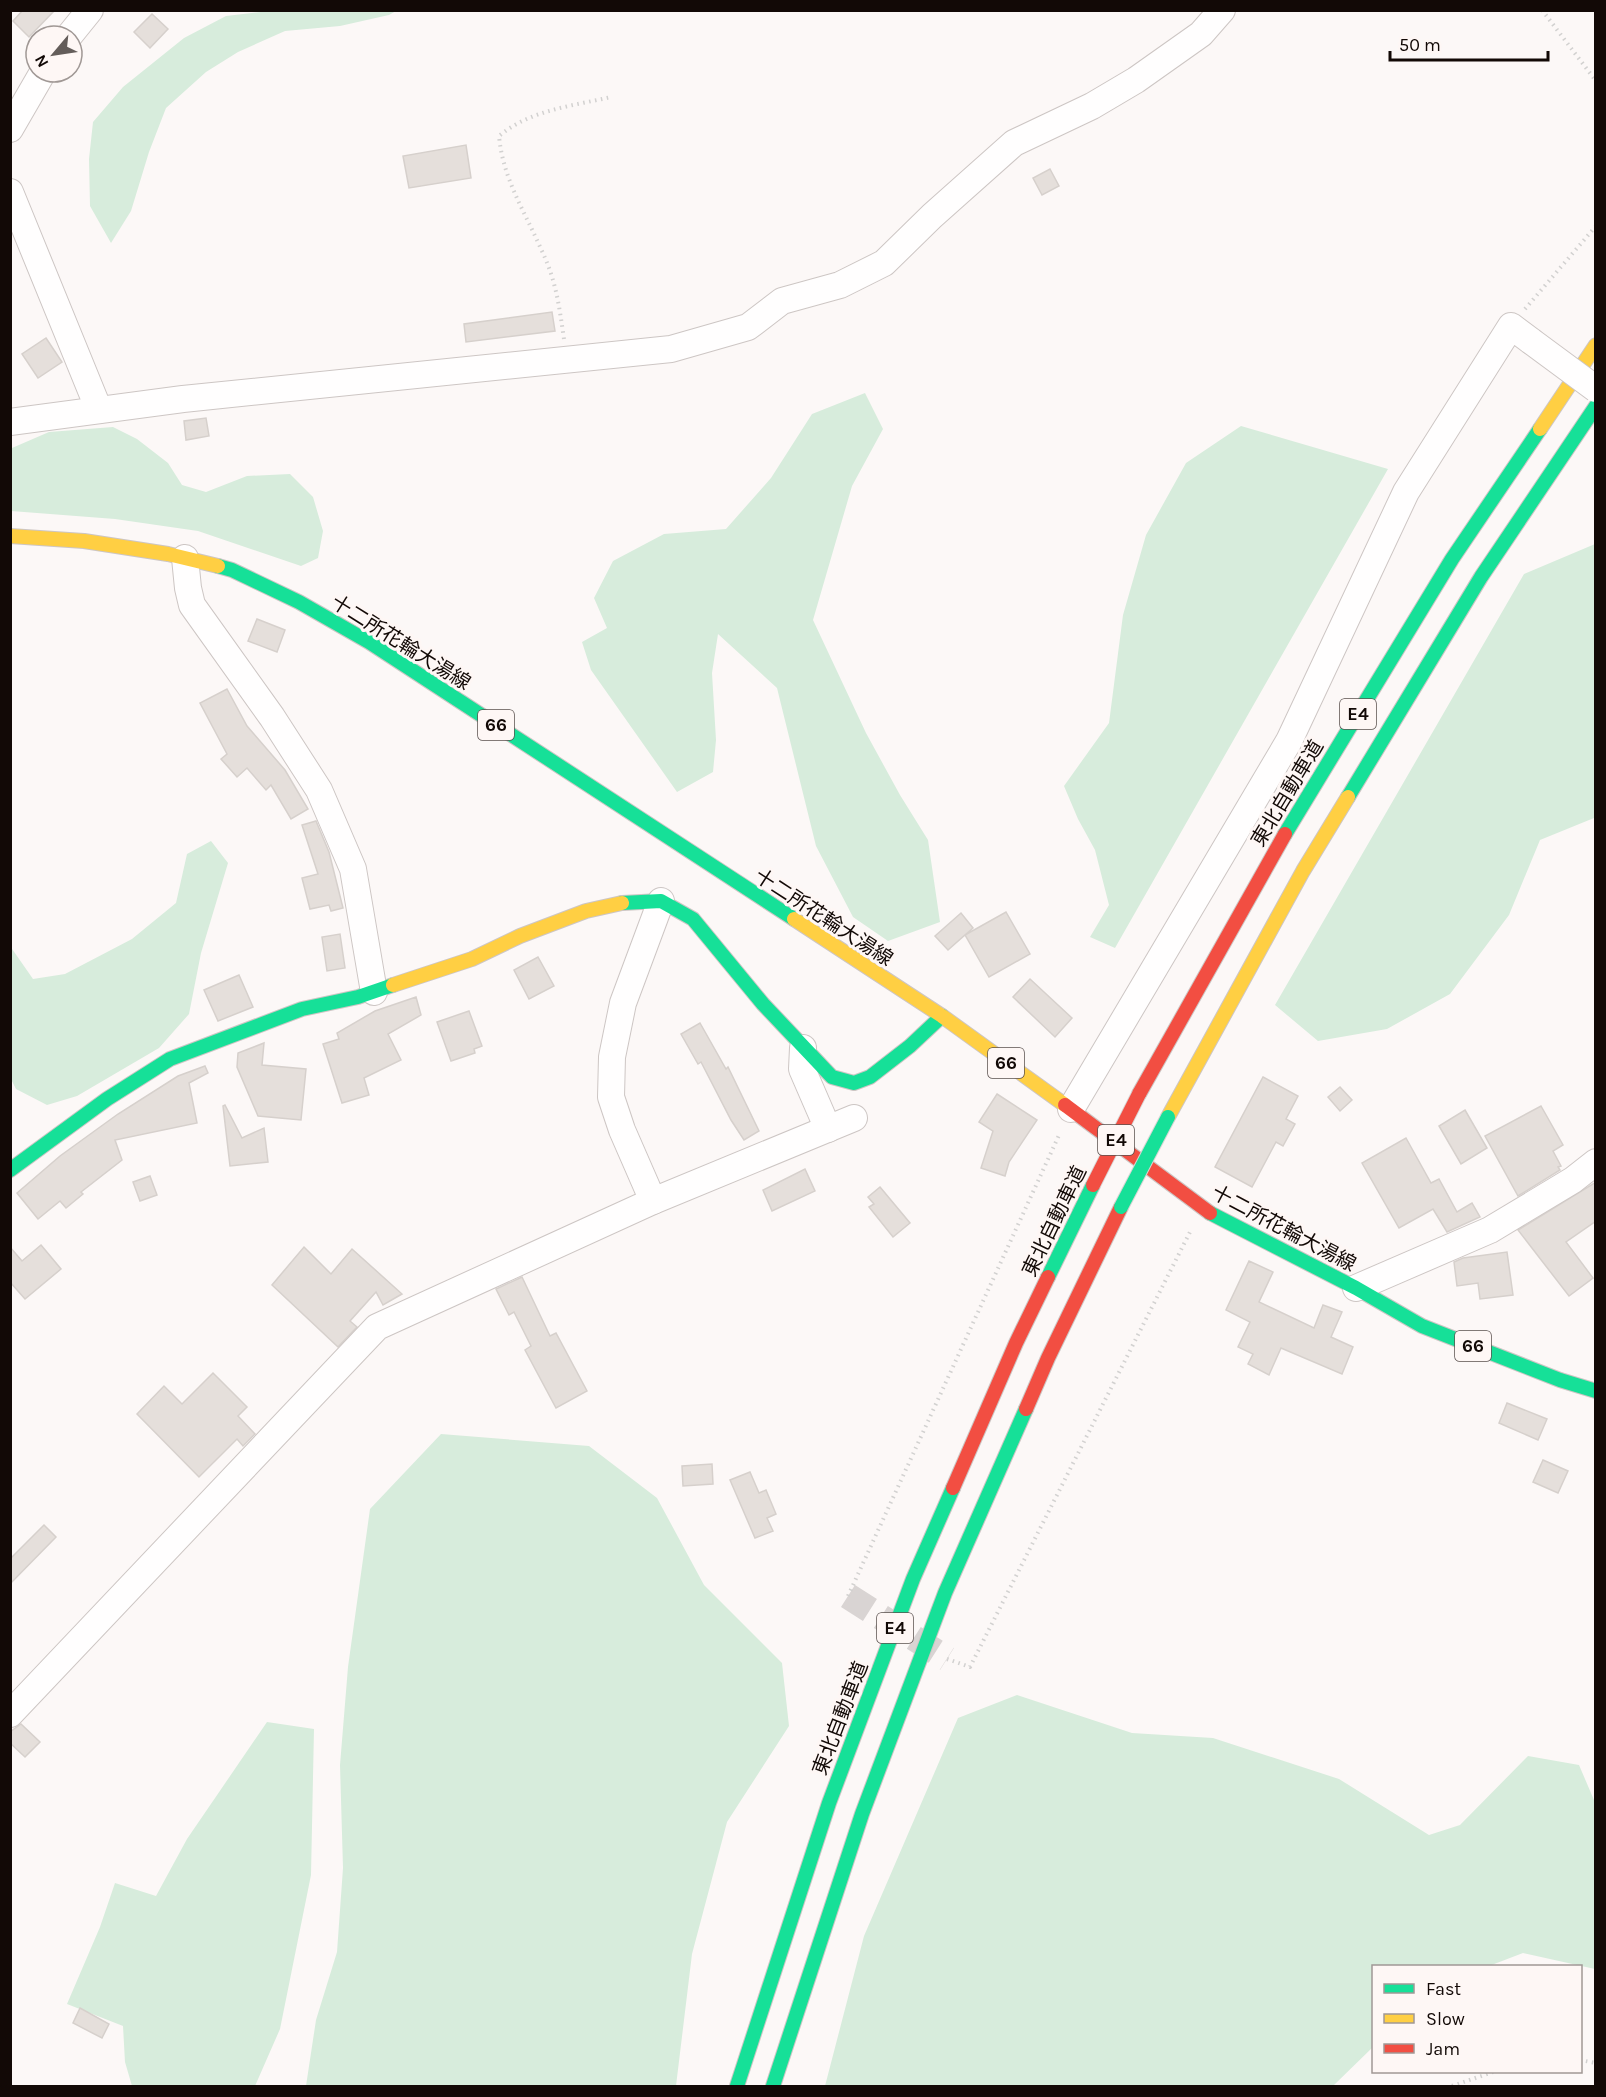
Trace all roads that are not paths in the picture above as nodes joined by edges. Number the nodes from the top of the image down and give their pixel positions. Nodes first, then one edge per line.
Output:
1 (90, 10) edge
2 (1222, 10) edge
3 (79, 24) edge
4 (36, 84) edge
5 (10, 129) edge
6 (10, 192) edge
7 (1596, 345) edge
8 (1596, 389) edge
9 (1596, 406) edge
10 (99, 410) junction
11 (10, 422) edge
12 (10, 536) edge
13 (184, 558) junction
14 (661, 901) junction
15 (374, 992) junction
16 (942, 1016) junction
17 (803, 1048) junction
18 (1071, 1109) junction
19 (854, 1118) dead end
20 (828, 1129) junction
21 (1596, 1162) edge
22 (12, 1163) edge
23 (653, 1202) junction
24 (1356, 1288) junction
25 (1596, 1391) edge
26 (10, 1714) edge
27 (737, 2086) edge
28 (773, 2086) edge

1 - 3 street
2 - 10 street
4 - 5 street
6 - 10 street
7 - 27 main road, 東北自動車道 / E4, bridge
8 - 18 street, bridge
9 - 28 main road, E4, bridge
10 - 11 street
12 - 13 main road, 十二所花輪大湯線 / 66
13 - 15 street
13 - 16 main road, 十二所花輪大湯線 / 66
14 - 15 main road
14 - 17 main road
14 - 23 street
15 - 22 main road
16 - 17 main road
16 - 18 main road, 十二所花輪大湯線 / 66
17 - 20 street
18 - 24 main road, 十二所花輪大湯線 / 66
19 - 20 street
20 - 23 street
21 - 24 street
23 - 26 street
24 - 25 main road, 十二所花輪大湯線 / 66

